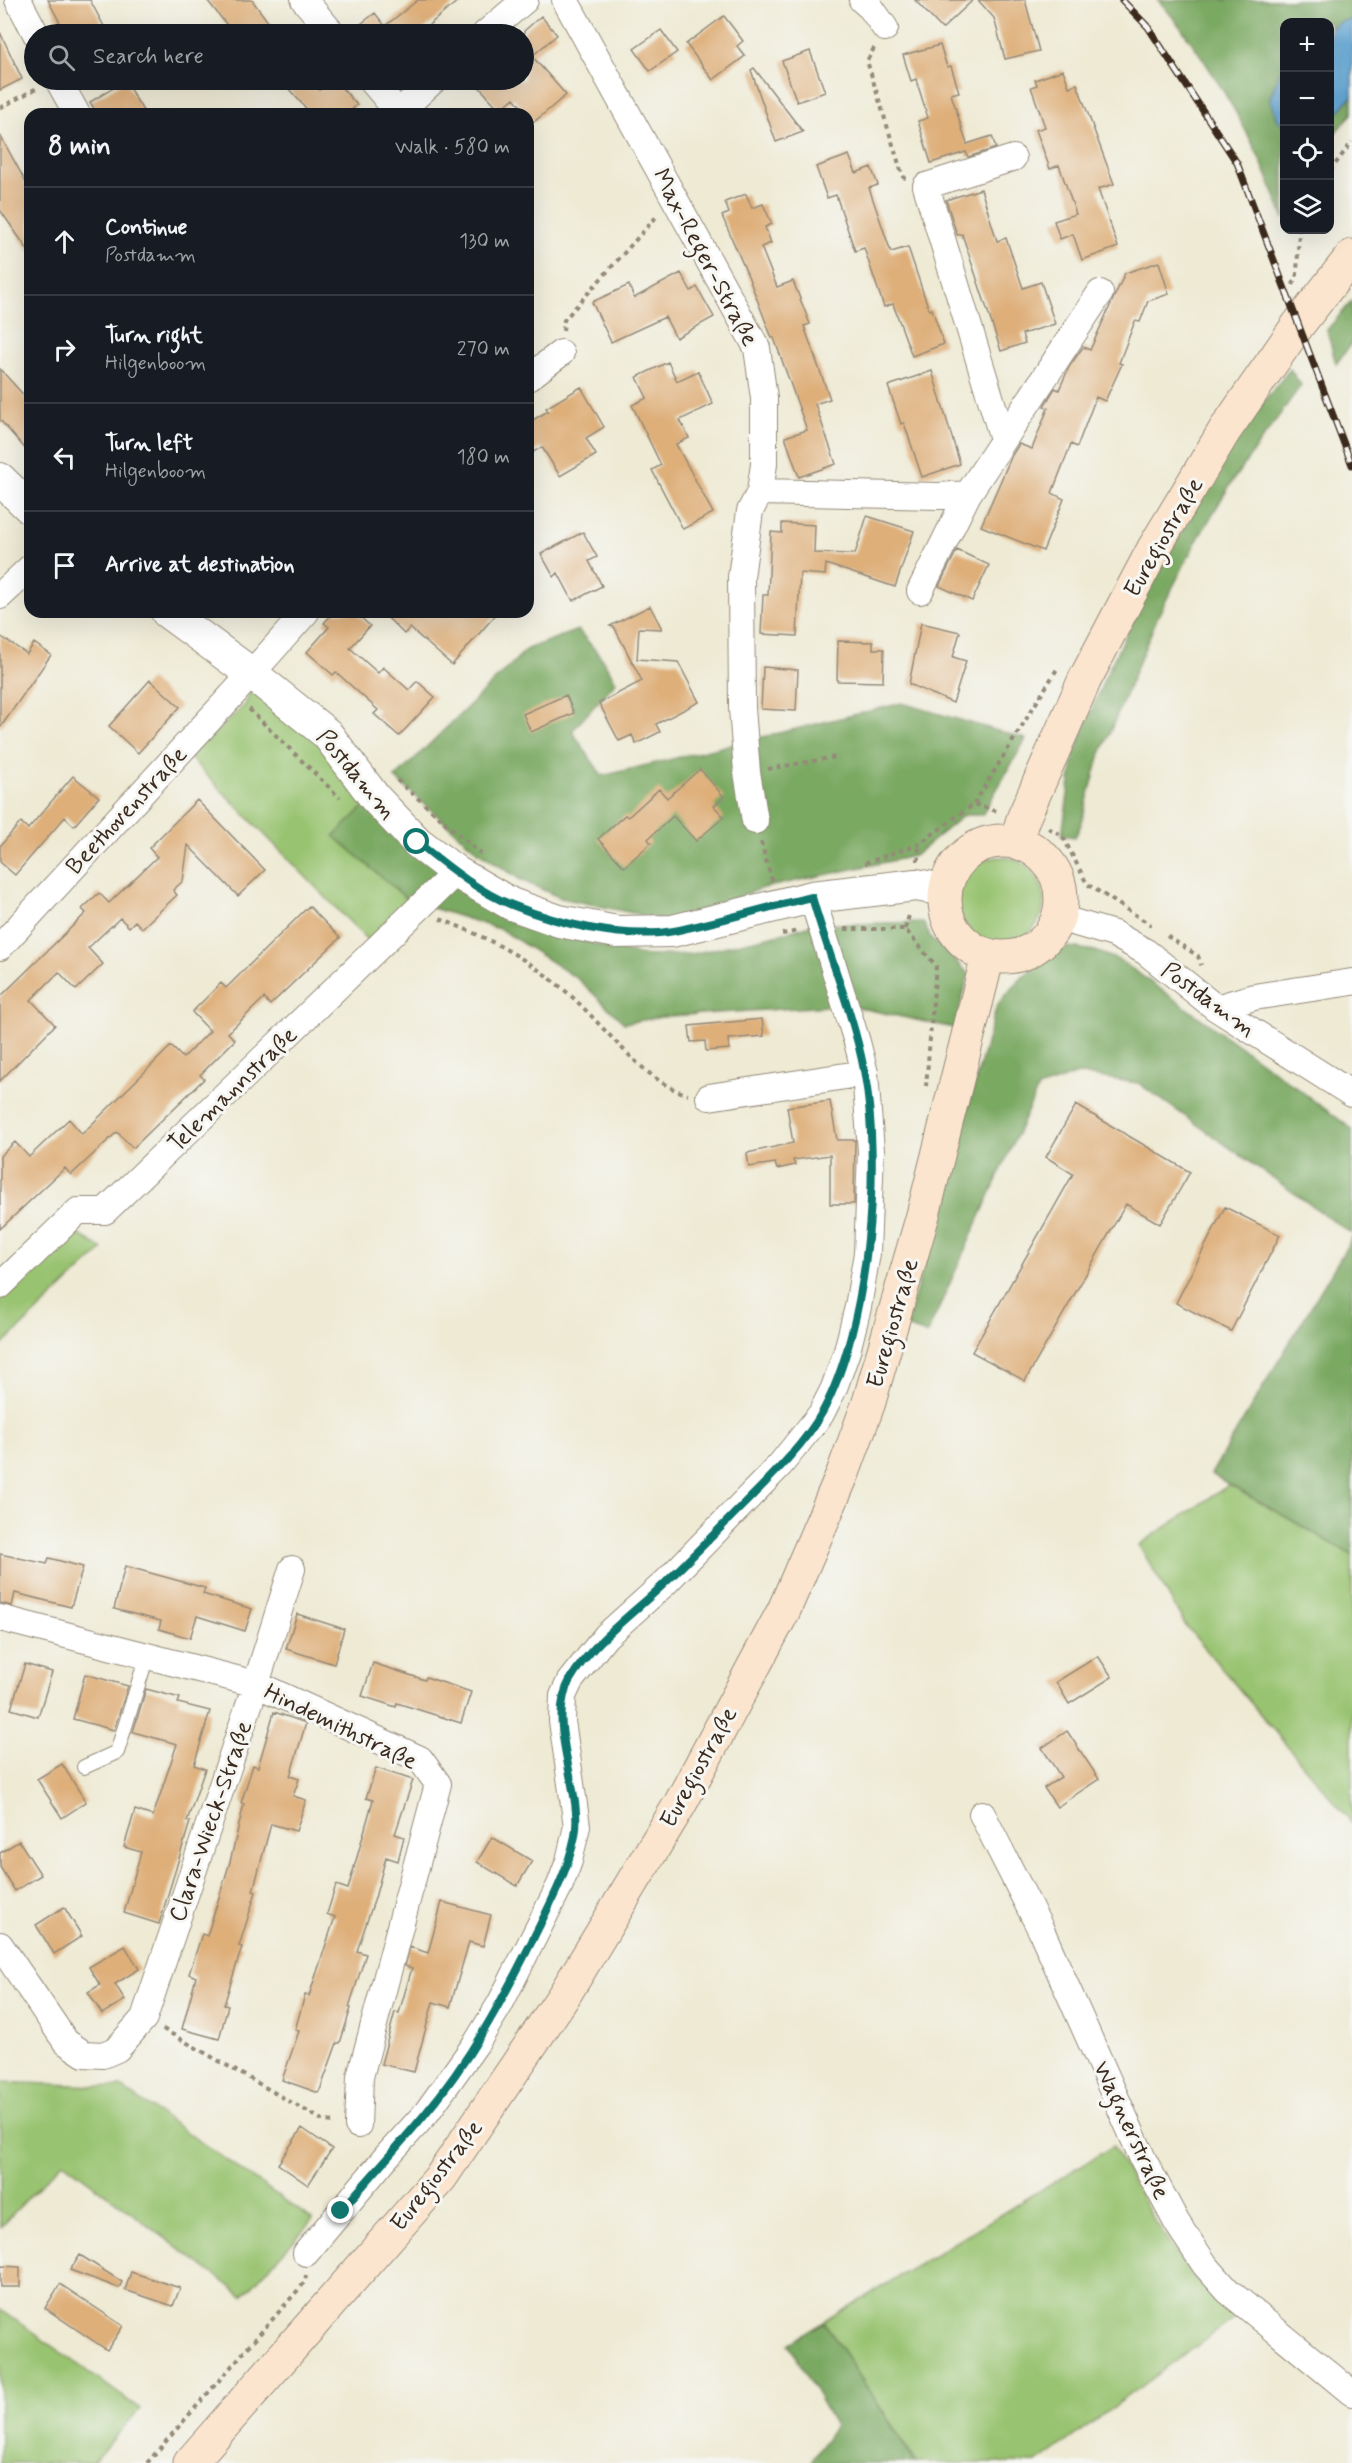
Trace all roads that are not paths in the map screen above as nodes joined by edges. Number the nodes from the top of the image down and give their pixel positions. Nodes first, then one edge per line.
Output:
1 (18, 0) edge
2 (304, 0) edge
3 (525, 0) edge
4 (565, 0) edge
5 (862, 0) edge
6 (31, 24) edge
7 (324, 24) edge
8 (497, 24) edge
9 (885, 28) road end
10 (58, 90) edge
11 (379, 90) edge
12 (423, 90) edge
13 (72, 108) edge
14 (394, 108) edge
15 (403, 108) edge
16 (1013, 158) dead end
17 (1352, 256) edge
18 (1100, 292) dead end
19 (561, 353) road end
20 (534, 373) edge
21 (1003, 439) junction
22 (0, 479) edge
23 (760, 492) junction
24 (968, 494) junction
25 (24, 502) edge
26 (24, 574) edge
27 (920, 591) dead end
28 (0, 596) edge
29 (175, 618) edge
30 (300, 618) edge
31 (250, 673) junction
32 (755, 821) road end
33 (1020, 831) junction
34 (456, 872) junction
35 (944, 890) junction
36 (812, 897) junction
37 (1059, 918) junction
38 (0, 946) edge
39 (988, 956) junction
40 (1352, 982) edge
41 (1216, 1008) junction
42 (865, 1073) junction
43 (1352, 1094) edge
44 (709, 1097) road end
45 (0, 1286) edge
46 (292, 1569) dead end
47 (0, 1618) edge
48 (147, 1656) junction
49 (256, 1684) junction
50 (84, 1767) dead end
51 (982, 1814) dead end
52 (0, 1945) edge
53 (358, 2125) road end
54 (306, 2253) road end
55 (1352, 2393) edge
56 (190, 2463) edge

1 - 6 street
2 - 7 street
3 - 8 street
4 - 23 street, Max-Reger-Straße
5 - 9 street
10 - 13 street
11 - 14 street
12 - 15 street
16 - 21 street
17 - 33 main road, Euregiostraße
18 - 21 street
19 - 20 street
21 - 24 street
22 - 25 street
23 - 24 street
23 - 32 street, Max-Reger-Straße
24 - 27 street
26 - 28 street
29 - 31 street, Postdamm
30 - 31 street, Beethovenstraße
31 - 34 street, Postdamm
31 - 38 street, Beethovenstraße
33 - 35 main road
33 - 37 main road
34 - 36 street, Postdamm
34 - 45 street, Telemannstraße
35 - 36 street, Postdamm
35 - 39 main road
36 - 42 street
37 - 39 main road
37 - 41 street, Postdamm
39 - 56 main road, Euregiostraße
40 - 41 street
41 - 43 street, Postdamm
42 - 44 street
42 - 54 street
46 - 49 street, Clara-Wieck-Straße
47 - 48 street, Hindemithstraße
48 - 49 street, Hindemithstraße
48 - 50 lane
49 - 52 street, Clara-Wieck-Straße
49 - 53 street, Hindemithstraße
51 - 55 street, Wagnerstraße

